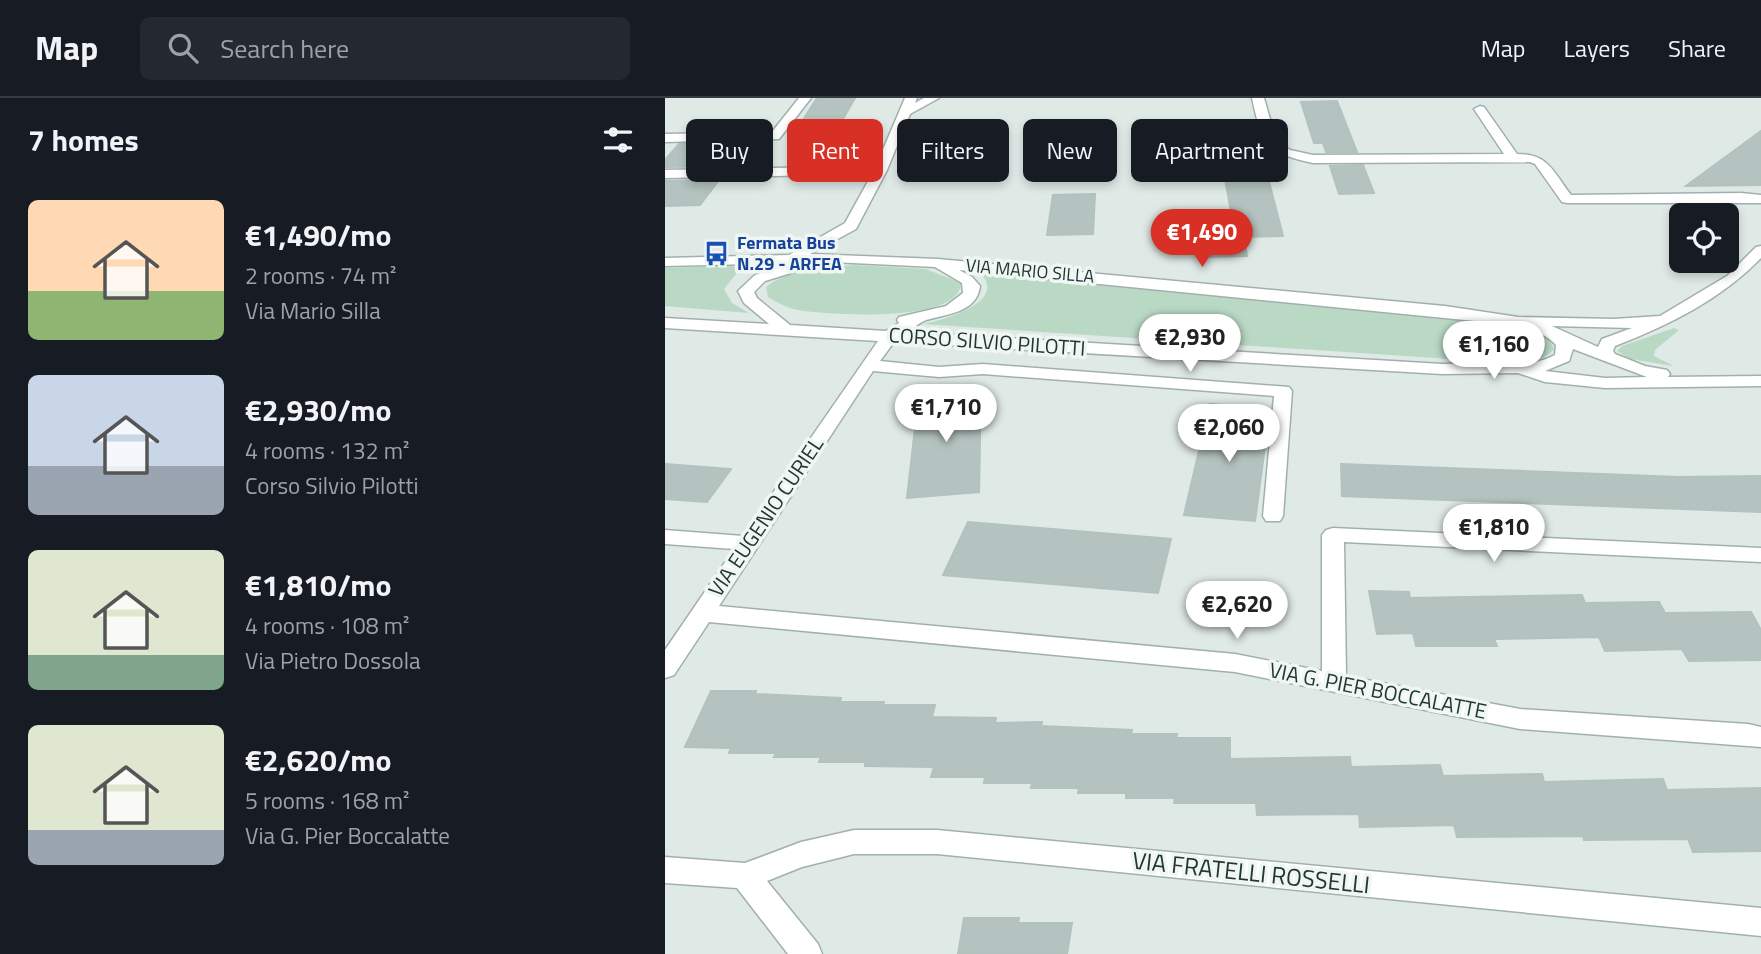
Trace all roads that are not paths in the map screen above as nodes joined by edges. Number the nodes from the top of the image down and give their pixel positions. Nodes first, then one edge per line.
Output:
1 (805, 98) edge
2 (933, 98) edge
3 (1258, 98) edge
4 (909, 104) edge
5 (1480, 108) dead end
6 (665, 138) edge
7 (1513, 158) junction
8 (883, 165) edge
9 (787, 172) edge
10 (665, 174) edge
11 (877, 182) edge
12 (1761, 199) edge
13 (857, 236) junction
14 (1761, 250) edge
15 (832, 258) junction
16 (788, 259) junction
17 (881, 260) junction
18 (665, 262) edge
19 (938, 263) junction
20 (917, 318) junction
21 (1664, 321) junction
22 (1518, 322) junction
23 (665, 323) edge
24 (784, 329) junction
25 (823, 332) junction
26 (890, 336) junction
27 (1560, 338) junction
28 (1608, 358) junction
29 (868, 365) junction
30 (1519, 367) junction
31 (1761, 381) edge
32 (1715, 383) junction
33 (1273, 516) dead end
34 (665, 537) edge
35 (749, 542) junction
36 (1761, 555) edge
37 (702, 613) junction
38 (665, 669) edge
39 (1334, 684) junction
40 (1761, 737) edge
41 (665, 870) edge
42 (745, 876) junction
43 (1761, 922) edge
44 (807, 954) edge

1 - 6 street
2 - 4 street
3 - 7 street
4 - 8 street
5 - 7 street
7 - 12 street
9 - 10 street
11 - 13 street
13 - 16 street
13 - 17 street
14 - 21 street
15 - 16 street, VIA MARIO SILLA
15 - 17 street, VIA MARIO SILLA
15 - 24 street
16 - 18 street, VIA MARIO SILLA
17 - 19 street, VIA MARIO SILLA
19 - 20 street
19 - 22 street, VIA MARIO SILLA
20 - 25 street
20 - 26 street, VIA EUGENIO CURIEL
21 - 22 street
21 - 28 street
22 - 27 street, CORSO SILVIO PILOTTI
22 - 30 street, CORSO SILVIO PILOTTI
23 - 24 street, CORSO SILVIO PILOTTI
24 - 25 street, CORSO SILVIO PILOTTI
25 - 26 street, CORSO SILVIO PILOTTI
26 - 29 street, VIA EUGENIO CURIEL
26 - 30 street, CORSO SILVIO PILOTTI
27 - 28 street, CORSO SILVIO PILOTTI
27 - 30 street, CORSO SILVIO PILOTTI
28 - 32 street, CORSO SILVIO PILOTTI
29 - 33 street
29 - 35 street, VIA EUGENIO CURIEL
30 - 32 street, CORSO SILVIO PILOTTI
31 - 32 street, CORSO SILVIO PILOTTI
34 - 35 street
35 - 37 street, VIA EUGENIO CURIEL
36 - 39 street
37 - 38 street, VIA EUGENIO CURIEL
37 - 39 street, VIA G. PIER BOCCALATTE
39 - 40 street, VIA G. PIER BOCCALATTE
41 - 42 street
42 - 43 street, VIA FRATELLI ROSSELLI
42 - 44 street

